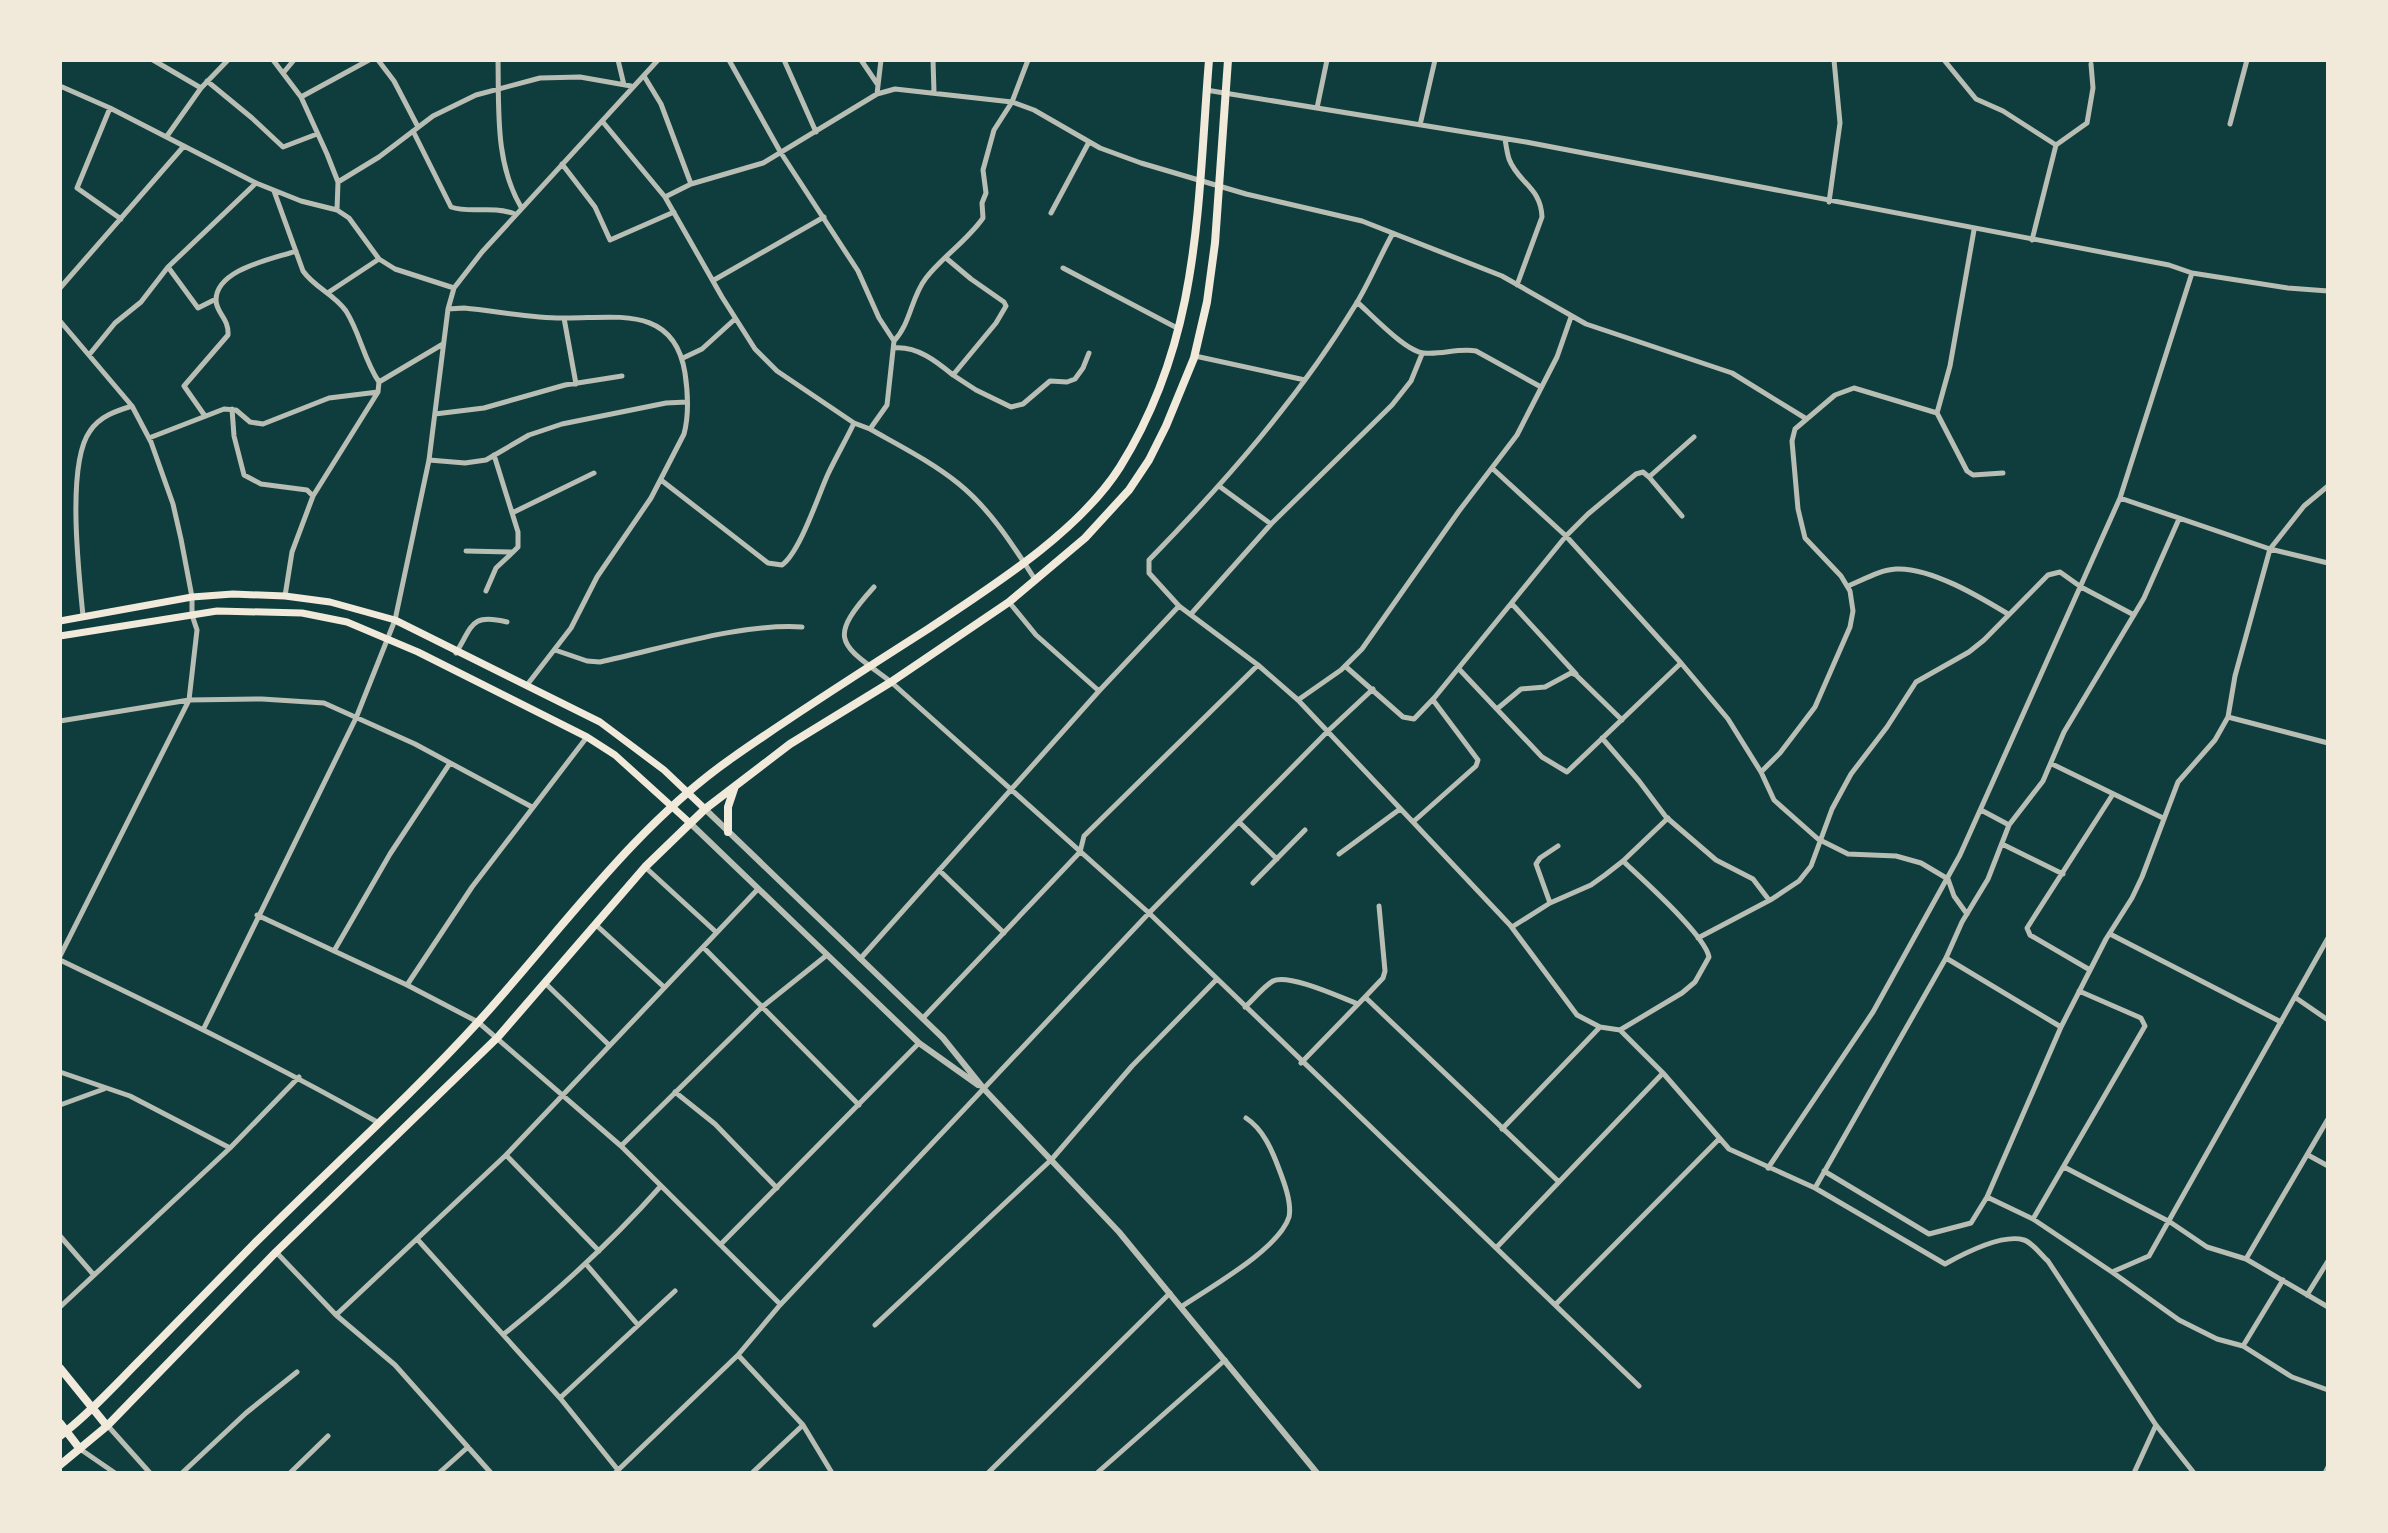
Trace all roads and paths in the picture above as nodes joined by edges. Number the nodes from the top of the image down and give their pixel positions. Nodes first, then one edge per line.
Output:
1 (153, 60) edge
2 (228, 60) edge
3 (273, 60) edge
4 (294, 60) edge
5 (369, 60) edge
6 (378, 60) edge
7 (498, 60) edge
8 (618, 60) edge
9 (658, 60) edge
10 (729, 60) edge
11 (784, 60) edge
12 (861, 60) edge
13 (881, 60) edge
14 (933, 60) edge
15 (1028, 60) edge
16 (1209, 60) edge
17 (1228, 60) edge
18 (1327, 60) edge
19 (1435, 60) edge
20 (1834, 60) edge
21 (1944, 60) edge
22 (2247, 60) edge
23 (2091, 64) dead end
24 (284, 72) junction
25 (644, 76) junction
26 (207, 81) junction
27 (878, 85) junction
28 (60, 86) edge
29 (628, 86) junction
30 (201, 88) junction
31 (498, 88) junction
32 (1206, 90) junction
33 (934, 92) junction
34 (1226, 92) junction
35 (877, 94) junction
36 (301, 97) junction
37 (1012, 102) junction
38 (110, 108) junction
39 (1317, 108) junction
40 (602, 121) junction
41 (2230, 124) dead end
42 (1420, 125) junction
43 (416, 129) junction
44 (816, 132) junction
45 (317, 134) junction
46 (167, 136) junction
47 (1505, 139) junction
48 (1089, 142) junction
49 (2056, 145) junction
50 (184, 146) junction
51 (781, 153) junction
52 (562, 164) junction
53 (1199, 179) junction
54 (338, 182) junction
55 (256, 183) junction
56 (691, 184) junction
57 (1218, 184) junction
58 (274, 191) junction
59 (665, 197) junction
60 (1829, 202) junction
61 (521, 207) junction
62 (337, 210) junction
63 (674, 212) junction
64 (1051, 213) dead end
65 (515, 214) junction
66 (824, 217) junction
67 (121, 219) junction
68 (1974, 230) junction
69 (1393, 233) junction
70 (2032, 240) junction
71 (296, 251) junction
72 (946, 258) junction
73 (379, 259) junction
74 (168, 267) junction
75 (1063, 268) dead end
76 (2192, 273) junction
77 (713, 281) junction
78 (1517, 285) junction
79 (60, 288) edge
80 (454, 288) junction
81 (2328, 291) edge
82 (329, 292) junction
83 (216, 299) junction
84 (1357, 302) junction
85 (448, 309) junction
86 (1571, 317) junction
87 (564, 318) junction
88 (735, 319) junction
89 (60, 321) edge
90 (1179, 329) junction
91 (894, 341) junction
92 (444, 344) junction
93 (894, 348) junction
94 (1089, 353) dead end
95 (1422, 354) junction
96 (89, 355) junction
97 (1194, 356) junction
98 (683, 358) junction
99 (953, 375) junction
100 (622, 376) dead end
101 (1305, 380) junction
102 (379, 382) junction
103 (576, 384) junction
104 (1541, 387) junction
105 (378, 392) junction
106 (687, 402) junction
107 (132, 406) junction
108 (232, 409) junction
109 (1937, 413) junction
110 (435, 414) junction
111 (205, 416) junction
112 (1805, 418) junction
113 (854, 423) junction
114 (870, 429) junction
115 (1694, 437) dead end
116 (149, 438) junction
117 (494, 455) junction
118 (429, 460) junction
119 (1492, 468) junction
120 (594, 473) dead end
121 (2003, 473) dead end
122 (1649, 477) junction
123 (661, 480) junction
124 (1219, 486) junction
125 (2328, 486) edge
126 (313, 496) junction
127 (2120, 498) junction
128 (512, 513) junction
129 (1682, 516) dead end
130 (2179, 519) junction
131 (1271, 524) junction
132 (1566, 536) junction
133 (2270, 549) junction
134 (466, 551) dead end
135 (513, 552) junction
136 (1024, 562) junction
137 (2328, 563) edge
138 (1036, 581) junction
139 (1848, 586) junction
140 (874, 587) dead end
141 (2081, 587) junction
142 (486, 591) dead end
143 (285, 596) junction
144 (192, 597) junction
145 (1009, 602) junction
146 (1512, 604) junction
147 (1179, 606) junction
148 (1191, 614) junction
149 (2008, 614) junction
150 (192, 615) junction
151 (2134, 615) junction
152 (84, 618) junction
153 (395, 620) junction
154 (60, 621) edge
155 (507, 622) dead end
156 (802, 627) dead end
157 (60, 636) edge
158 (387, 637) junction
159 (555, 650) junction
160 (456, 653) junction
161 (1681, 663) junction
162 (1258, 665) junction
163 (870, 666) junction
164 (1345, 666) junction
165 (1459, 669) junction
166 (1576, 675) junction
167 (891, 682) junction
168 (526, 686) junction
169 (1373, 689) junction
170 (1099, 691) junction
171 (189, 700) junction
172 (1298, 700) junction
173 (1433, 700) junction
174 (1497, 709) junction
175 (2228, 717) junction
176 (356, 718) junction
177 (1622, 720) junction
178 (60, 721) edge
179 (1328, 731) junction
180 (587, 737) junction
181 (1602, 738) junction
182 (2328, 743) edge
183 (450, 763) junction
184 (2052, 764) junction
185 (1761, 772) junction
186 (736, 784) junction
187 (1012, 789) junction
188 (687, 791) junction
189 (2113, 794) junction
190 (672, 806) junction
191 (532, 807) junction
192 (705, 809) junction
193 (1400, 809) junction
194 (1981, 810) junction
195 (1668, 818) junction
196 (2163, 818) junction
197 (1239, 822) junction
198 (1413, 822) junction
199 (690, 823) junction
200 (2009, 825) junction
201 (1305, 830) dead end
202 (728, 832) junction
203 (1818, 839) junction
204 (2002, 844) junction
205 (1558, 846) dead end
206 (1080, 852) junction
207 (1339, 854) dead end
208 (1277, 859) junction
209 (1623, 861) junction
210 (645, 867) junction
211 (939, 870) junction
212 (2063, 874) junction
213 (1948, 879) junction
214 (1253, 883) dead end
215 (758, 889) junction
216 (1769, 900) junction
217 (1550, 903) junction
218 (1379, 906) dead end
219 (1149, 913) junction
220 (1967, 914) junction
221 (257, 915) junction
222 (595, 924) junction
223 (1512, 927) junction
224 (716, 932) junction
225 (1004, 933) junction
226 (2110, 934) junction
227 (1698, 938) junction
228 (2328, 938) edge
229 (703, 947) junction
230 (334, 951) junction
231 (827, 955) junction
232 (60, 958) edge
233 (1946, 958) junction
234 (860, 959) junction
235 (2090, 970) junction
236 (1217, 979) junction
237 (545, 983) junction
238 (407, 985) junction
239 (664, 987) junction
240 (2079, 991) junction
241 (1365, 997) junction
242 (2296, 998) junction
243 (1358, 1004) junction
244 (762, 1007) junction
245 (1245, 1007) junction
246 (923, 1018) junction
247 (2328, 1020) edge
248 (478, 1022) junction
249 (2281, 1022) junction
250 (1600, 1027) junction
251 (2061, 1027) junction
252 (204, 1028) junction
253 (1620, 1030) junction
254 (498, 1037) junction
255 (919, 1043) junction
256 (609, 1045) junction
257 (1301, 1063) junction
258 (60, 1072) edge
259 (1663, 1073) junction
260 (299, 1077) junction
261 (104, 1088) junction
262 (984, 1089) junction
263 (675, 1092) junction
264 (562, 1096) junction
265 (60, 1105) edge
266 (859, 1105) junction
267 (1246, 1118) dead end
268 (2328, 1119) edge
269 (380, 1123) junction
270 (1502, 1129) junction
271 (1719, 1139) junction
272 (621, 1146) junction
273 (230, 1148) junction
274 (506, 1155) junction
275 (2308, 1155) junction
276 (1052, 1159) junction
277 (2328, 1166) edge
278 (2064, 1167) junction
279 (1768, 1168) junction
280 (1824, 1171) junction
281 (1559, 1182) junction
282 (661, 1187) junction
283 (777, 1188) junction
284 (1815, 1188) junction
285 (1987, 1197) junction
286 (2033, 1219) junction
287 (2170, 1222) junction
288 (60, 1236) edge
289 (418, 1240) junction
290 (721, 1244) junction
291 (1496, 1248) junction
292 (599, 1251) junction
293 (276, 1252) junction
294 (2246, 1259) junction
295 (2328, 1261) edge
296 (586, 1264) junction
297 (2112, 1272) junction
298 (93, 1274) junction
299 (2283, 1280) junction
300 (675, 1291) dead end
301 (1170, 1293) junction
302 (2307, 1295) junction
303 (780, 1305) junction
304 (1555, 1305) junction
305 (60, 1307) edge
306 (1181, 1307) junction
307 (2328, 1307) edge
308 (336, 1315) junction
309 (638, 1325) junction
310 (875, 1325) dead end
311 (504, 1334) junction
312 (2243, 1346) junction
313 (738, 1355) junction
314 (1225, 1360) junction
315 (60, 1368) edge
316 (297, 1372) dead end
317 (1639, 1386) dead end
318 (2328, 1390) edge
319 (560, 1398) junction
320 (91, 1409) junction
321 (60, 1423) edge
322 (803, 1425) junction
323 (2156, 1425) junction
324 (107, 1426) junction
325 (63, 1434) edge
326 (328, 1436) dead end
327 (468, 1447) junction
328 (80, 1449) junction
329 (60, 1465) edge
330 (2328, 1467) edge
331 (616, 1472) edge
332 (115, 1473) edge
333 (150, 1473) edge
334 (182, 1473) edge
335 (290, 1473) edge
336 (439, 1473) edge
337 (491, 1473) edge
338 (752, 1473) edge
339 (832, 1473) edge
340 (988, 1473) edge
341 (1097, 1473) edge
342 (1317, 1473) edge
343 (2134, 1473) edge
344 (2194, 1473) edge
345 (2325, 1473) edge

1 - 30 street
2 - 26 street
3 - 24 street
4 - 24 street
5 - 36 street
6 - 43 street
7 - 31 street
8 - 29 street
9 - 25 street
10 - 51 street
11 - 44 street
12 - 27 street
13 - 27 street
14 - 33 street
15 - 37 street
16 - 32 main road
17 - 34 main road
18 - 39 street
19 - 42 street
20 - 60 street
21 - 49 street
22 - 41 street
23 - 49 street
24 - 36 street
25 - 29 street
25 - 56 street
26 - 30 street
26 - 45 street
27 - 35 street
28 - 38 street
29 - 31 street
29 - 40 street
30 - 46 street
31 - 43 street
31 - 61 street
32 - 34 street
32 - 53 main road
33 - 35 street
33 - 37 street
34 - 39 street
34 - 57 main road
35 - 44 street
36 - 45 street
37 - 48 street
37 - 72 street
38 - 46 street
38 - 67 street
39 - 42 street
40 - 52 street
40 - 59 street
42 - 47 street
43 - 54 street
43 - 65 street
44 - 51 street
45 - 54 street
46 - 50 street
47 - 60 street
47 - 78 street
48 - 53 street
48 - 64 street
49 - 70 street
50 - 55 street
50 - 67 street
51 - 56 street
51 - 66 street
52 - 61 street
52 - 63 street
53 - 57 street
53 - 90 main road
54 - 62 street
55 - 58 street
55 - 74 street
56 - 59 street
57 - 69 street
57 - 97 main road
58 - 62 street
58 - 71 street
59 - 63 street
60 - 68 street
61 - 65 street
62 - 73 street
63 - 77 street
65 - 80 street
66 - 77 street
66 - 91 street
67 - 79 street
68 - 70 street
68 - 109 street
69 - 78 street
69 - 84 street
70 - 76 street
71 - 82 street
71 - 83 street
72 - 91 street
72 - 99 street
73 - 80 street
73 - 82 street
74 - 83 street
74 - 96 street
75 - 90 street
76 - 81 street
76 - 127 street
77 - 88 street
78 - 86 street
80 - 85 street
82 - 102 street
83 - 111 street
84 - 95 street
84 - 101 street
85 - 87 street
85 - 92 street
86 - 104 street
86 - 112 street
87 - 98 street
87 - 103 street
88 - 98 street
88 - 113 street
89 - 96 street
90 - 136 main road
91 - 93 street
92 - 102 street
92 - 110 street
93 - 99 street
93 - 114 street
94 - 99 street
95 - 104 street
95 - 131 street
96 - 107 street
97 - 101 street
97 - 138 main road
98 - 106 street
100 - 103 street
101 - 124 street
102 - 105 street
103 - 110 street
104 - 119 street
105 - 108 street
105 - 126 street
106 - 117 street
106 - 123 street
107 - 116 street
107 - 152 street
108 - 111 street
108 - 126 street
109 - 112 street
109 - 121 street
110 - 118 street
111 - 116 street
112 - 139 street
113 - 114 street
113 - 123 street
114 - 136 street
115 - 122 street
116 - 144 street
117 - 118 street
117 - 128 street
118 - 153 street
119 - 132 street
119 - 164 street
120 - 128 street
122 - 129 street
122 - 132 street
123 - 159 street
124 - 131 street
124 - 147 street
125 - 133 street
126 - 143 street
127 - 130 street
127 - 141 street
128 - 135 street
130 - 133 street
130 - 151 street
131 - 148 street
132 - 146 street
132 - 161 street
133 - 137 street
133 - 175 street
134 - 135 street
135 - 142 street
136 - 138 street
136 - 163 main road
138 - 145 main road
139 - 149 street
139 - 185 street
140 - 163 street
141 - 149 street
141 - 151 street
141 - 194 street
143 - 144 main road
143 - 153 main road
144 - 150 street
144 - 152 main road
145 - 167 main road
145 - 170 street
146 - 165 street
146 - 166 street
147 - 148 street
147 - 170 street
148 - 162 street
149 - 203 street
150 - 157 main road
150 - 158 main road
150 - 171 street
151 - 184 street
152 - 154 main road
153 - 158 street
153 - 160 main road
155 - 160 street
156 - 159 street
158 - 176 street
158 - 180 main road
159 - 168 street
160 - 168 main road
161 - 177 street
161 - 185 street
162 - 172 street
162 - 206 street
163 - 167 street
163 - 188 main road
164 - 169 street
164 - 172 street
165 - 173 street
165 - 174 street
166 - 174 street
166 - 177 street
167 - 186 main road
167 - 187 street
168 - 188 main road
169 - 173 street
169 - 179 street
170 - 187 street
171 - 176 street
171 - 178 street
171 - 232 street
172 - 179 street
173 - 198 street
174 - 181 street
175 - 182 street
175 - 196 street
176 - 183 street
176 - 221 street
177 - 181 street
179 - 193 street
179 - 197 street
180 - 190 main road
180 - 191 street
181 - 195 street
183 - 191 street
183 - 230 street
184 - 189 street
184 - 200 street
185 - 203 street
186 - 192 main road
186 - 202 main road
187 - 206 street
187 - 211 street
188 - 190 main road
188 - 192 main road
189 - 196 street
189 - 212 street
190 - 199 main road
190 - 248 main road
191 - 238 street
192 - 199 main road
192 - 202 street
193 - 198 street
193 - 207 street
194 - 200 street
194 - 213 street
195 - 209 street
195 - 216 street
196 - 226 street
197 - 208 street
197 - 219 street
198 - 223 street
199 - 210 main road
199 - 215 street
200 - 204 street
201 - 208 street
202 - 234 street
203 - 213 street
203 - 216 street
204 - 212 street
204 - 220 street
205 - 217 street
206 - 219 street
206 - 225 street
208 - 214 street
209 - 217 street
209 - 227 street
210 - 222 main road
210 - 224 street
211 - 225 street
211 - 234 street
212 - 235 street
213 - 220 street
213 - 279 street
215 - 224 street
215 - 231 street
216 - 227 street
217 - 223 street
218 - 241 street
219 - 236 street
219 - 262 street
220 - 233 street
221 - 230 street
221 - 252 street
222 - 237 main road
222 - 239 street
223 - 250 street
224 - 229 street
225 - 246 street
226 - 235 street
226 - 249 street
227 - 253 street
228 - 242 street
229 - 239 street
229 - 244 street
230 - 238 street
231 - 244 street
231 - 255 street
232 - 252 street
233 - 251 street
233 - 280 street
234 - 246 street
235 - 240 street
236 - 245 street
236 - 276 street
237 - 254 main road
237 - 256 street
238 - 248 street
239 - 256 street
240 - 251 street
240 - 278 street
241 - 243 street
241 - 270 street
242 - 247 street
242 - 249 street
243 - 245 street
243 - 257 street
244 - 263 street
244 - 266 street
245 - 257 street
246 - 262 street
248 - 254 street
248 - 269 main road
249 - 287 street
250 - 253 street
250 - 270 street
251 - 285 street
252 - 260 street
253 - 259 street
254 - 264 street
254 - 293 main road
255 - 262 street
255 - 266 street
256 - 264 street
257 - 291 street
258 - 261 street
259 - 271 street
259 - 281 street
260 - 269 street
260 - 273 street
261 - 265 street
261 - 273 street
262 - 276 street
262 - 303 street
263 - 272 street
263 - 283 street
264 - 272 street
264 - 274 street
266 - 283 street
267 - 306 street
268 - 275 street
269 - 320 main road
270 - 281 street
271 - 279 street
271 - 304 street
272 - 282 street
273 - 298 street
274 - 289 street
274 - 292 street
275 - 277 street
275 - 294 street
276 - 301 street
276 - 310 street
278 - 286 street
278 - 287 street
279 - 284 street
280 - 284 street
280 - 285 street
281 - 291 street
282 - 290 street
282 - 292 street
283 - 290 street
284 - 323 street
285 - 286 street
286 - 297 street
287 - 294 street
287 - 297 street
288 - 298 street
289 - 308 street
289 - 311 street
290 - 303 street
291 - 304 street
292 - 296 street
293 - 308 street
293 - 324 main road
294 - 299 street
295 - 302 street
296 - 309 street
296 - 311 street
297 - 312 street
298 - 305 street
299 - 302 street
299 - 312 street
300 - 309 street
301 - 306 street
301 - 340 street
302 - 307 street
303 - 313 street
304 - 317 street
306 - 314 street
308 - 327 street
309 - 319 street
311 - 319 street
312 - 318 street
313 - 322 street
313 - 331 street
314 - 341 street
314 - 342 street
315 - 320 main road
316 - 334 street
319 - 331 street
320 - 324 main road
320 - 325 main road
321 - 325 main road
322 - 338 street
322 - 339 street
323 - 343 street
323 - 344 street
324 - 328 main road
324 - 333 street
325 - 328 main road
326 - 335 street
327 - 336 street
327 - 337 street
328 - 329 main road
328 - 332 street
330 - 345 street

